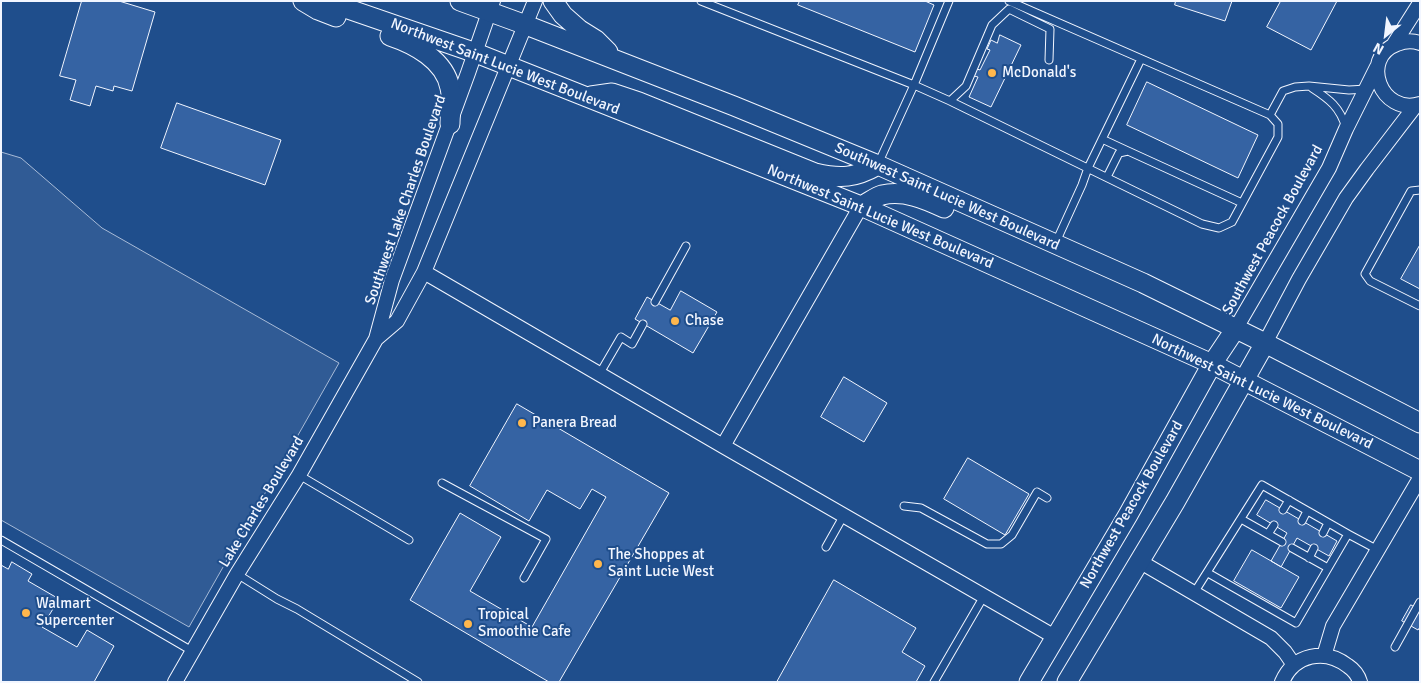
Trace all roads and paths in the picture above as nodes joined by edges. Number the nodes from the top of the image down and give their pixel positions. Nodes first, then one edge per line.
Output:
1 (303, 1) edge
2 (325, 1) edge
3 (460, 1) edge
4 (536, 1) edge
5 (553, 1) edge
6 (701, 1) edge
7 (949, 1) edge
8 (1009, 1) edge
9 (1420, 3) edge
10 (492, 6) edge
11 (526, 25) junction
12 (1420, 43) edge
13 (1394, 44) junction
14 (476, 52) junction
15 (1141, 59) junction
16 (615, 60) junction
17 (1049, 60) dead end
18 (509, 66) junction
19 (1378, 67) junction
20 (914, 85) junction
21 (1309, 86) junction
22 (1367, 89) junction
23 (588, 97) junction
24 (950, 101) junction
25 (1418, 104) edge
26 (1270, 115) junction
27 (450, 124) junction
28 (1346, 129) junction
29 (1102, 139) junction
30 (1128, 151) junction
31 (878, 164) junction
32 (1088, 168) junction
33 (1107, 178) junction
34 (1420, 190) edge
35 (1242, 204) junction
36 (861, 206) junction
37 (1055, 244) junction
38 (686, 246) dead end
39 (424, 272) junction
40 (1142, 283) junction
41 (655, 302) dead end
42 (1420, 306) edge
43 (643, 324) dead end
44 (1236, 328) junction
45 (376, 339) junction
46 (1265, 343) junction
47 (1212, 364) junction
48 (600, 374) junction
49 (1244, 380) junction
50 (1420, 423) edge
51 (723, 446) junction
52 (1420, 472) edge
53 (299, 475) junction
54 (1420, 478) edge
55 (442, 483) dead end
56 (1047, 498) dead end
57 (1289, 500) junction
58 (904, 506) dead end
59 (1283, 510) dead end
60 (1307, 511) junction
61 (844, 516) junction
62 (1241, 519) junction
63 (1302, 521) dead end
64 (1328, 523) junction
65 (1274, 525) dead end
66 (1322, 532) dead end
67 (1268, 534) junction
68 (1348, 534) junction
69 (1, 540) edge
70 (409, 540) dead end
71 (1282, 542) dead end
72 (826, 547) dead end
73 (1292, 548) dead end
74 (1314, 548) dead end
75 (1378, 550) junction
76 (1309, 558) junction
77 (1139, 562) junction
78 (1328, 568) junction
79 (1208, 573) junction
80 (237, 574) junction
81 (524, 578) dead end
82 (1194, 593) junction
83 (984, 596) junction
84 (1420, 602) edge
85 (1055, 637) junction
86 (1395, 647) dead end
87 (192, 651) junction
88 (1324, 656) junction
89 (1294, 665) junction
90 (175, 682) edge
91 (418, 682) edge
92 (934, 682) edge
93 (1029, 682) edge
94 (1067, 682) edge
95 (1282, 682) edge
96 (1360, 682) edge

1 - 27 main road
2 - 14 main road, Northwest Saint Lucie West Boulevard
3 - 10 main road, Southwest Saint Lucie West Boulevard
4 - 11 street, Southwest Lake Charles Boulevard
5 - 16 main road
6 - 20 lane
7 - 20 lane
8 - 15 lane
9 - 13 street
10 - 11 main road, Southwest Saint Lucie West Boulevard
10 - 14 street, Southwest Lake Charles Boulevard
11 - 16 main road, Southwest Saint Lucie West Boulevard
11 - 18 street, Southwest Lake Charles Boulevard
12 - 13 street
13 - 19 street, Southwest Peacock Boulevard
14 - 18 main road, Northwest Saint Lucie West Boulevard
14 - 27 street, Southwest Lake Charles Boulevard
15 - 26 lane
15 - 29 lane
16 - 31 main road, Southwest Saint Lucie West Boulevard
17 - 24 lane
18 - 23 main road, Northwest Saint Lucie West Boulevard
18 - 39 street, Southwest Lake Charles Boulevard
19 - 22 street, Southwest Peacock Boulevard
19 - 25 street
20 - 24 lane
20 - 31 lane
21 - 22 lane
21 - 26 lane
21 - 28 lane
22 - 28 street, Southwest Peacock Boulevard
23 - 31 main road
23 - 36 main road, Northwest Saint Lucie West Boulevard
24 - 32 lane
25 - 46 street
26 - 35 lane
27 - 45 street, Southwest Lake Charles Boulevard
28 - 44 street, Southwest Peacock Boulevard
29 - 30 lane
29 - 32 lane
30 - 33 lane
30 - 35 lane
31 - 37 main road, Southwest Saint Lucie West Boulevard
32 - 33 lane
32 - 37 lane
33 - 35 lane
34 - 42 lane
36 - 40 main road
36 - 47 main road, Northwest Saint Lucie West Boulevard
36 - 51 street
37 - 40 main road, Southwest Saint Lucie West Boulevard
38 - 41 lane
39 - 45 street, Southwest Lake Charles Boulevard
39 - 48 street
40 - 44 main road, Southwest Saint Lucie West Boulevard
43 - 48 lane
44 - 46 main road, Southwest Saint Lucie West Boulevard
44 - 47 main road, Northwest Peacock Boulevard
45 - 53 street, Lake Charles Boulevard
46 - 49 main road
46 - 50 main road, Southwest Saint Lucie West Boulevard
47 - 49 main road, Northwest Saint Lucie West Boulevard
47 - 85 main road, Northwest Peacock Boulevard
48 - 51 street
49 - 52 main road, Northwest Saint Lucie West Boulevard
49 - 77 main road
51 - 61 street
53 - 70 lane
53 - 80 street, Lake Charles Boulevard
54 - 75 street
55 - 81 lane
56 - 58 lane
57 - 59 lane
57 - 60 lane
57 - 62 lane
60 - 63 lane
60 - 64 lane
61 - 72 lane
61 - 83 street
62 - 67 lane
62 - 79 lane
64 - 66 lane
64 - 68 lane
65 - 67 lane
67 - 71 lane
68 - 75 lane
68 - 78 lane
69 - 87 lane
73 - 76 lane
74 - 76 lane
75 - 88 street
76 - 78 lane
77 - 82 street
77 - 94 main road
78 - 79 lane
79 - 82 lane
80 - 87 street, Lake Charles Boulevard
80 - 91 lane
82 - 89 street
83 - 85 street
83 - 92 lane
84 - 86 lane
85 - 93 main road, Northwest Peacock Boulevard
87 - 90 street, Lake Charles Boulevard
88 - 89 street
88 - 96 street
89 - 95 street

